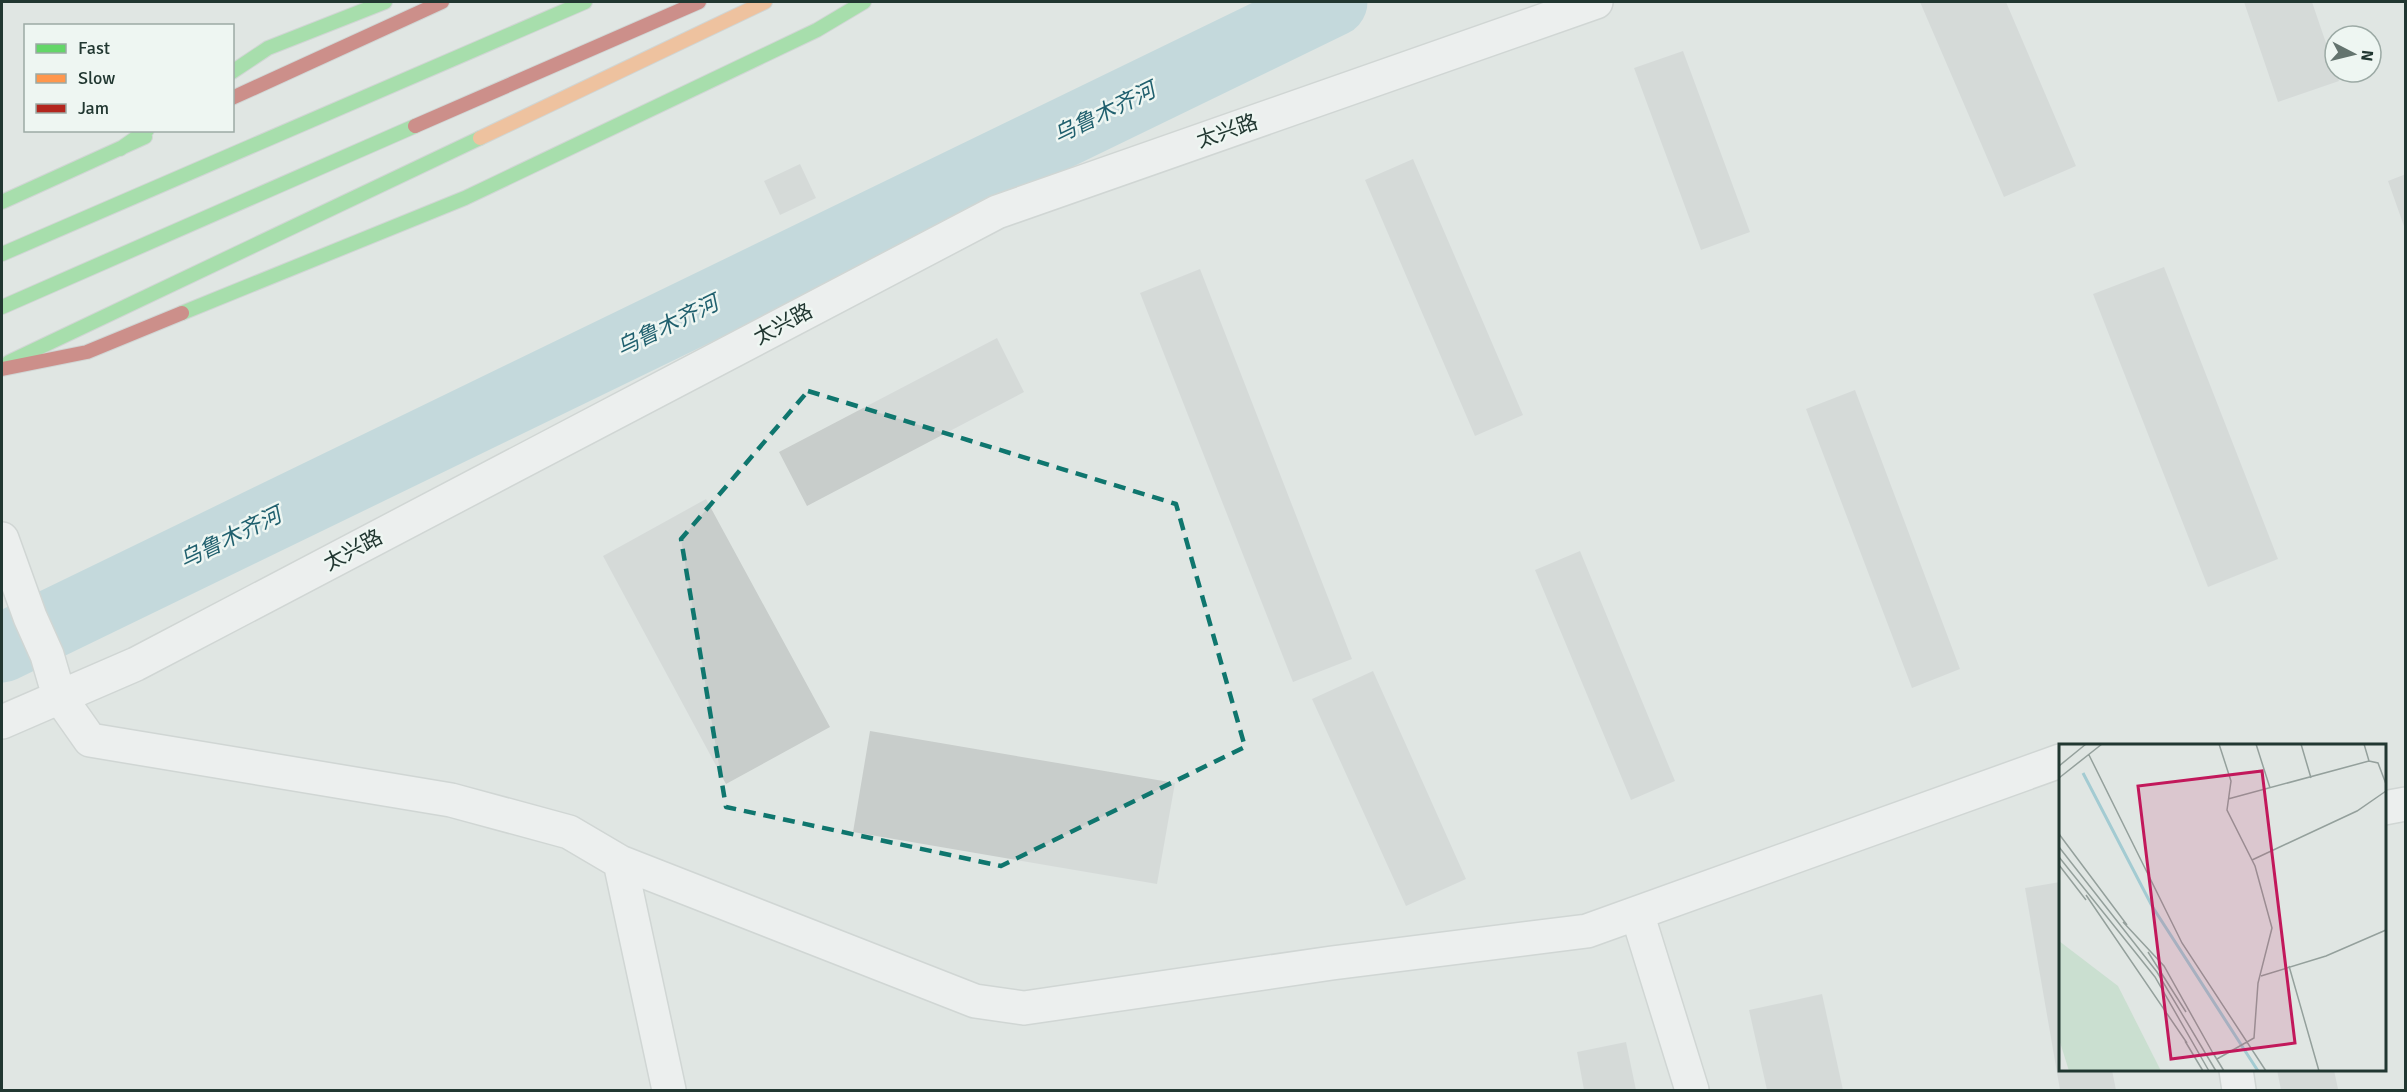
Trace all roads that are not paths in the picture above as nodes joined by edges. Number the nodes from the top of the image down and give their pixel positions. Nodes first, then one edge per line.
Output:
1 (385, 2) edge
2 (442, 2) edge
3 (585, 2) edge
4 (699, 2) edge
5 (765, 2) edge
6 (864, 2) edge
7 (1596, 2) edge
8 (234, 71) edge
9 (234, 97) edge
10 (144, 132) edge
11 (157, 132) edge
12 (120, 149) junction
13 (2, 202) edge
14 (2, 254) edge
15 (2, 307) edge
16 (2, 367) edge
17 (2, 539) edge
18 (59, 696) junction
19 (2, 722) edge
20 (2059, 762) edge
21 (2406, 804) edge
22 (2386, 808) edge
23 (620, 862) junction
24 (1636, 913) junction
25 (2235, 1071) edge
26 (669, 1090) edge
27 (1692, 1090) edge
28 (2239, 1090) edge

1 - 8 main road
2 - 9 main road
3 - 14 main road
4 - 15 main road
5 - 16 main road
6 - 16 main road
7 - 18 street, 太兴路
10 - 12 main road
11 - 12 main road
12 - 13 main road
17 - 18 street
18 - 19 street, 太兴路
18 - 23 street
20 - 24 street
21 - 22 street
23 - 24 street
23 - 26 street
24 - 27 street
25 - 28 street

